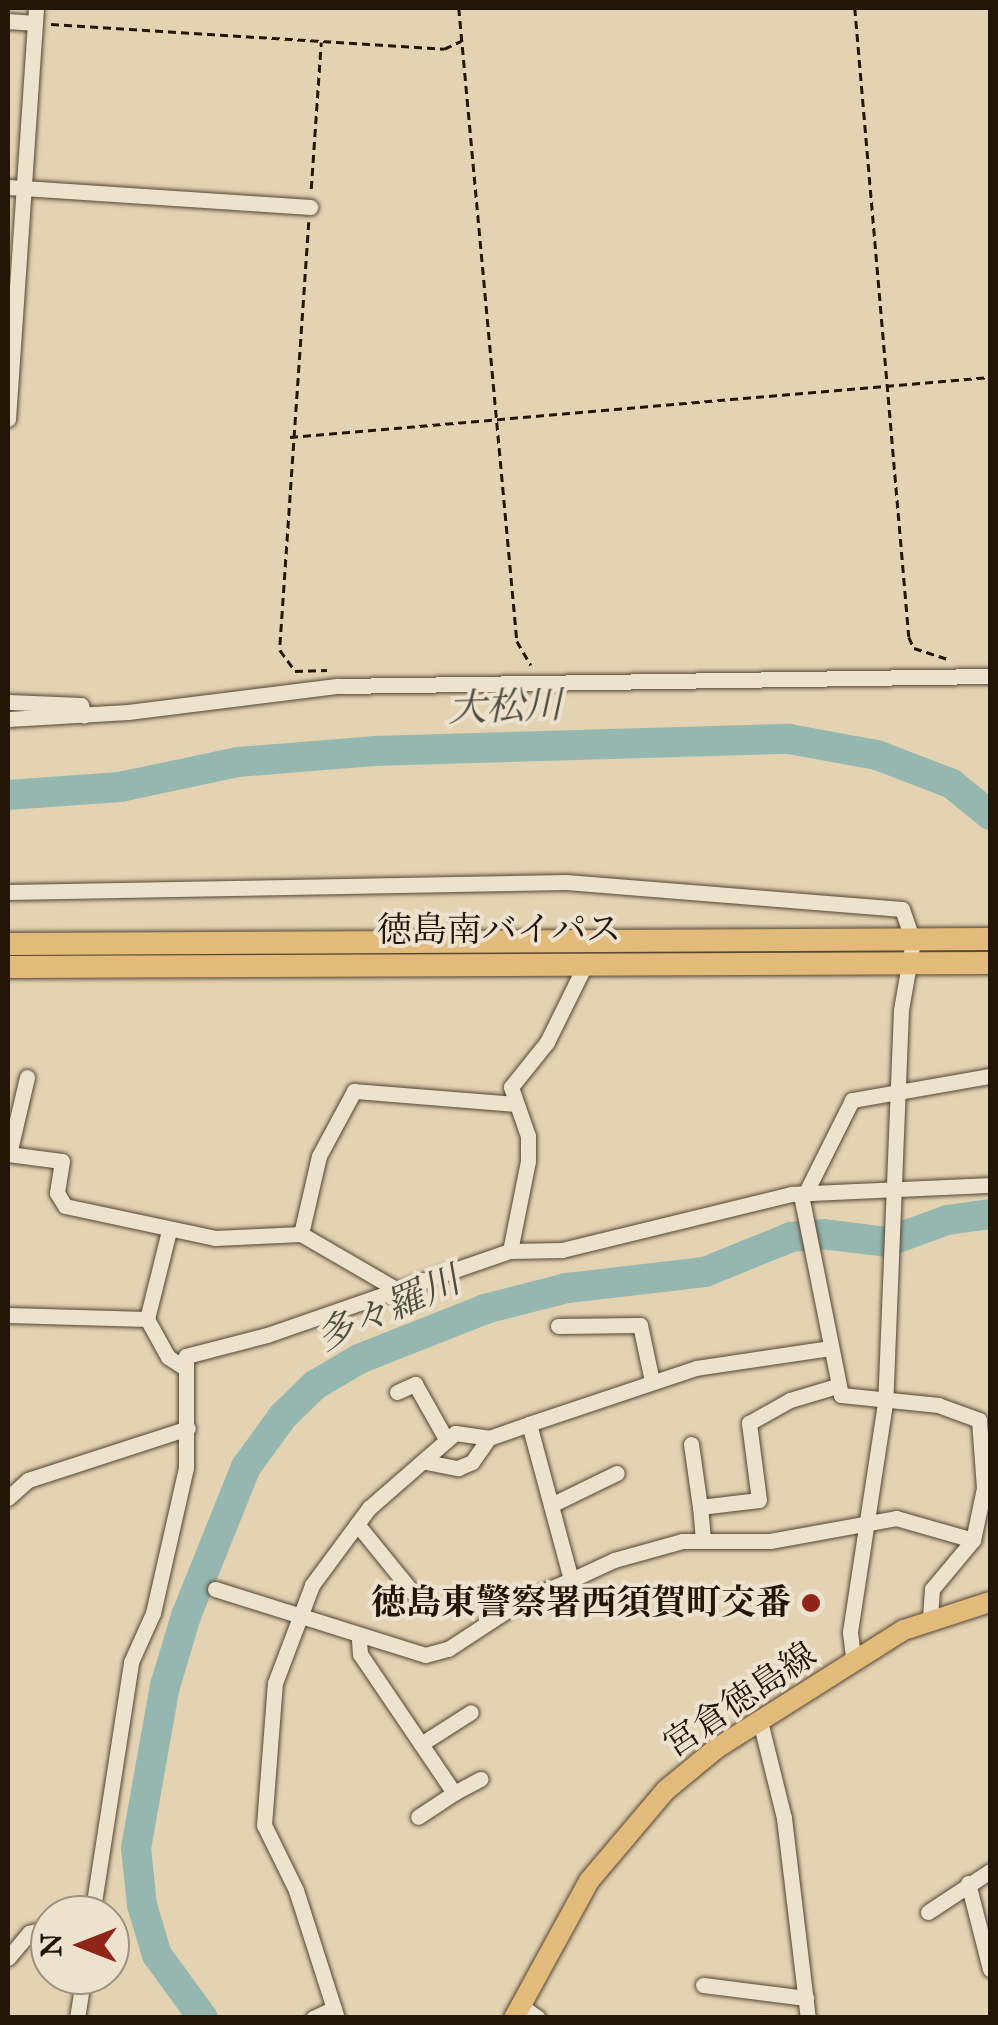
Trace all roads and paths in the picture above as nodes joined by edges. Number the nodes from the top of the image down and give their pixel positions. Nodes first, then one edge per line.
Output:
1 (460, 8) edge
2 (855, 8) edge
3 (35, 15) edge
4 (8, 21) edge
5 (463, 40) junction
6 (321, 42) junction
7 (16, 188) edge
8 (310, 206) junction
9 (990, 377) edge
10 (886, 387) junction
11 (8, 418) edge
12 (498, 421) junction
13 (290, 437) junction
14 (535, 668) dead end
15 (329, 670) dead end
16 (970, 676) junction
17 (990, 676) edge
18 (8, 702) edge
19 (84, 716) junction
20 (8, 720) edge
21 (8, 892) edge
22 (990, 939) edge
23 (912, 941) junction
24 (8, 944) edge
25 (990, 964) edge
26 (585, 965) junction
27 (909, 966) junction
28 (8, 967) edge
29 (990, 1076) edge
30 (27, 1077) dead end
31 (898, 1097) junction
32 (514, 1104) junction
33 (8, 1154) edge
34 (990, 1185) edge
35 (895, 1186) junction
36 (804, 1194) junction
37 (169, 1231) junction
38 (300, 1234) junction
39 (510, 1251) junction
40 (396, 1289) junction
41 (8, 1316) edge
42 (147, 1319) junction
43 (558, 1326) dead end
44 (830, 1348) junction
45 (182, 1366) junction
46 (652, 1381) junction
47 (836, 1386) junction
48 (397, 1392) dead end
49 (885, 1403) junction
50 (985, 1418) edge
51 (529, 1424) junction
52 (188, 1428) junction
53 (490, 1438) junction
54 (446, 1439) junction
55 (691, 1444) dead end
56 (426, 1462) junction
57 (617, 1473) dead end
58 (8, 1498) edge
59 (551, 1505) junction
60 (700, 1507) junction
61 (871, 1520) junction
62 (357, 1524) junction
63 (704, 1540) junction
64 (972, 1540) junction
65 (571, 1580) junction
66 (215, 1589) dead end
67 (412, 1593) dead end
68 (990, 1602) edge
69 (296, 1617) junction
70 (930, 1617) junction
71 (359, 1640) junction
72 (854, 1663) junction
73 (471, 1712) dead end
74 (760, 1721) junction
75 (421, 1744) junction
76 (480, 1779) dead end
77 (454, 1793) junction
78 (418, 1817) dead end
79 (990, 1871) edge
80 (968, 1883) junction
81 (95, 1895) edge
82 (928, 1912) dead end
83 (30, 1934) edge
84 (8, 1958) edge
85 (990, 1969) edge
86 (703, 1986) dead end
87 (806, 1998) junction
88 (517, 2011) edge
89 (335, 2013) edge
90 (313, 2018) edge
91 (538, 2018) edge
92 (808, 2018) edge

1 - 5 path
2 - 10 path
3 - 4 street
3 - 6 path
3 - 7 street
5 - 6 path
5 - 12 path
6 - 8 path
7 - 8 street
7 - 11 street
8 - 13 path
9 - 10 path
10 - 12 path
10 - 16 path
12 - 13 path
12 - 14 path
13 - 15 path
16 - 17 street
16 - 19 street
18 - 19 street
19 - 20 street
21 - 23 street
22 - 23 highway, 徳島南バイパス
23 - 24 highway, 徳島南バイパス
23 - 27 street
25 - 27 highway, 徳島南バイパス
26 - 27 highway, 徳島南バイパス
26 - 28 highway, 徳島南バイパス
26 - 32 street
27 - 31 street
29 - 31 street
30 - 33 street
31 - 35 street
31 - 36 street
32 - 38 street
32 - 39 street
33 - 37 street
34 - 35 street
35 - 36 street
35 - 49 street
36 - 39 street
36 - 44 street
37 - 38 street
37 - 42 street
38 - 40 street
39 - 40 street
40 - 45 street
41 - 42 street
42 - 45 street
43 - 46 street
44 - 46 street
44 - 47 street
45 - 52 street
46 - 51 street
47 - 49 street
47 - 60 street
48 - 54 street
49 - 50 street
49 - 61 street
50 - 64 street
51 - 53 street
51 - 59 street
52 - 58 street
52 - 81 street
53 - 54 street
53 - 56 street
54 - 56 street
55 - 60 street
56 - 62 street
57 - 59 street
59 - 65 street
60 - 63 street
61 - 63 street
61 - 64 street
61 - 72 street
62 - 67 street
62 - 69 street
63 - 65 street
64 - 70 street
65 - 71 street
66 - 69 street
68 - 70 main road, 宮倉徳島線
69 - 71 street
69 - 89 street
70 - 72 main road, 宮倉徳島線
71 - 75 street
72 - 74 main road, 宮倉徳島線
73 - 75 street
74 - 87 street
74 - 88 main road, 宮倉徳島線
75 - 77 street
76 - 77 street
77 - 78 street
79 - 80 street
80 - 82 street
80 - 85 street
83 - 84 street
86 - 87 street
87 - 92 street
88 - 91 street
89 - 90 street

